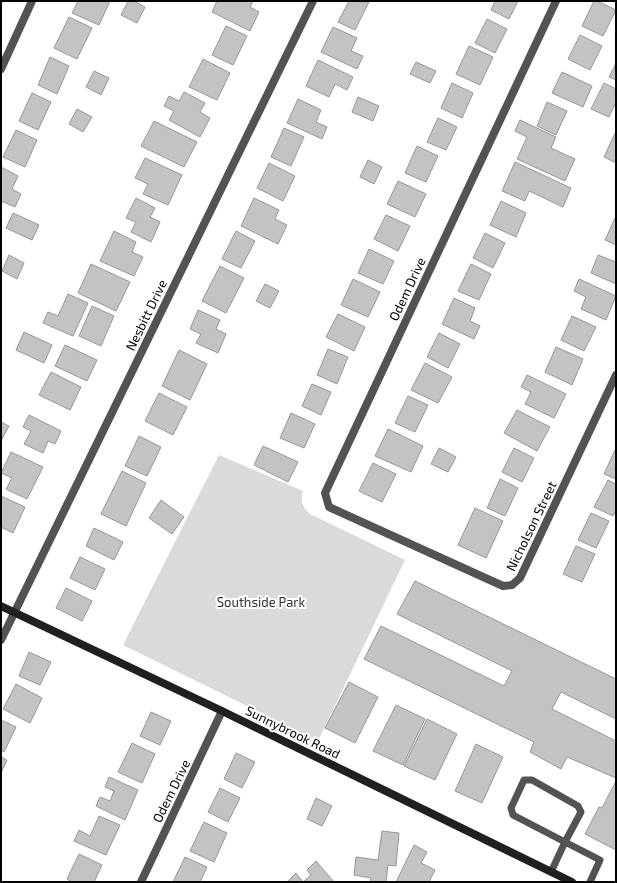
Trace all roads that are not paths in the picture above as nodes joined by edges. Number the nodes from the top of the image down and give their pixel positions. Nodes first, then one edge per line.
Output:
1 (32, 1) edge
2 (313, 1) edge
3 (556, 1) edge
4 (1, 69) edge
5 (616, 375) edge
6 (410, 545) joint
7 (1, 606) edge
8 (14, 613) junction
9 (1, 640) edge
10 (222, 711) junction
11 (565, 842) junction
12 (551, 872) junction
13 (141, 882) edge
14 (572, 882) edge
15 (590, 882) edge

1 - 4 street
2 - 8 street, Nesbitt Drive
3 - 6 street, Odem Drive
5 - 6 street, Nicholson Street
7 - 8 street, Sunnybrook Road
8 - 9 street, Nesbitt Drive
8 - 10 street, Sunnybrook Road
10 - 12 street, Sunnybrook Road
10 - 13 street, Odem Drive
11 - 11 lane
11 - 12 lane
11 - 15 lane
12 - 14 street, Sunnybrook Road

